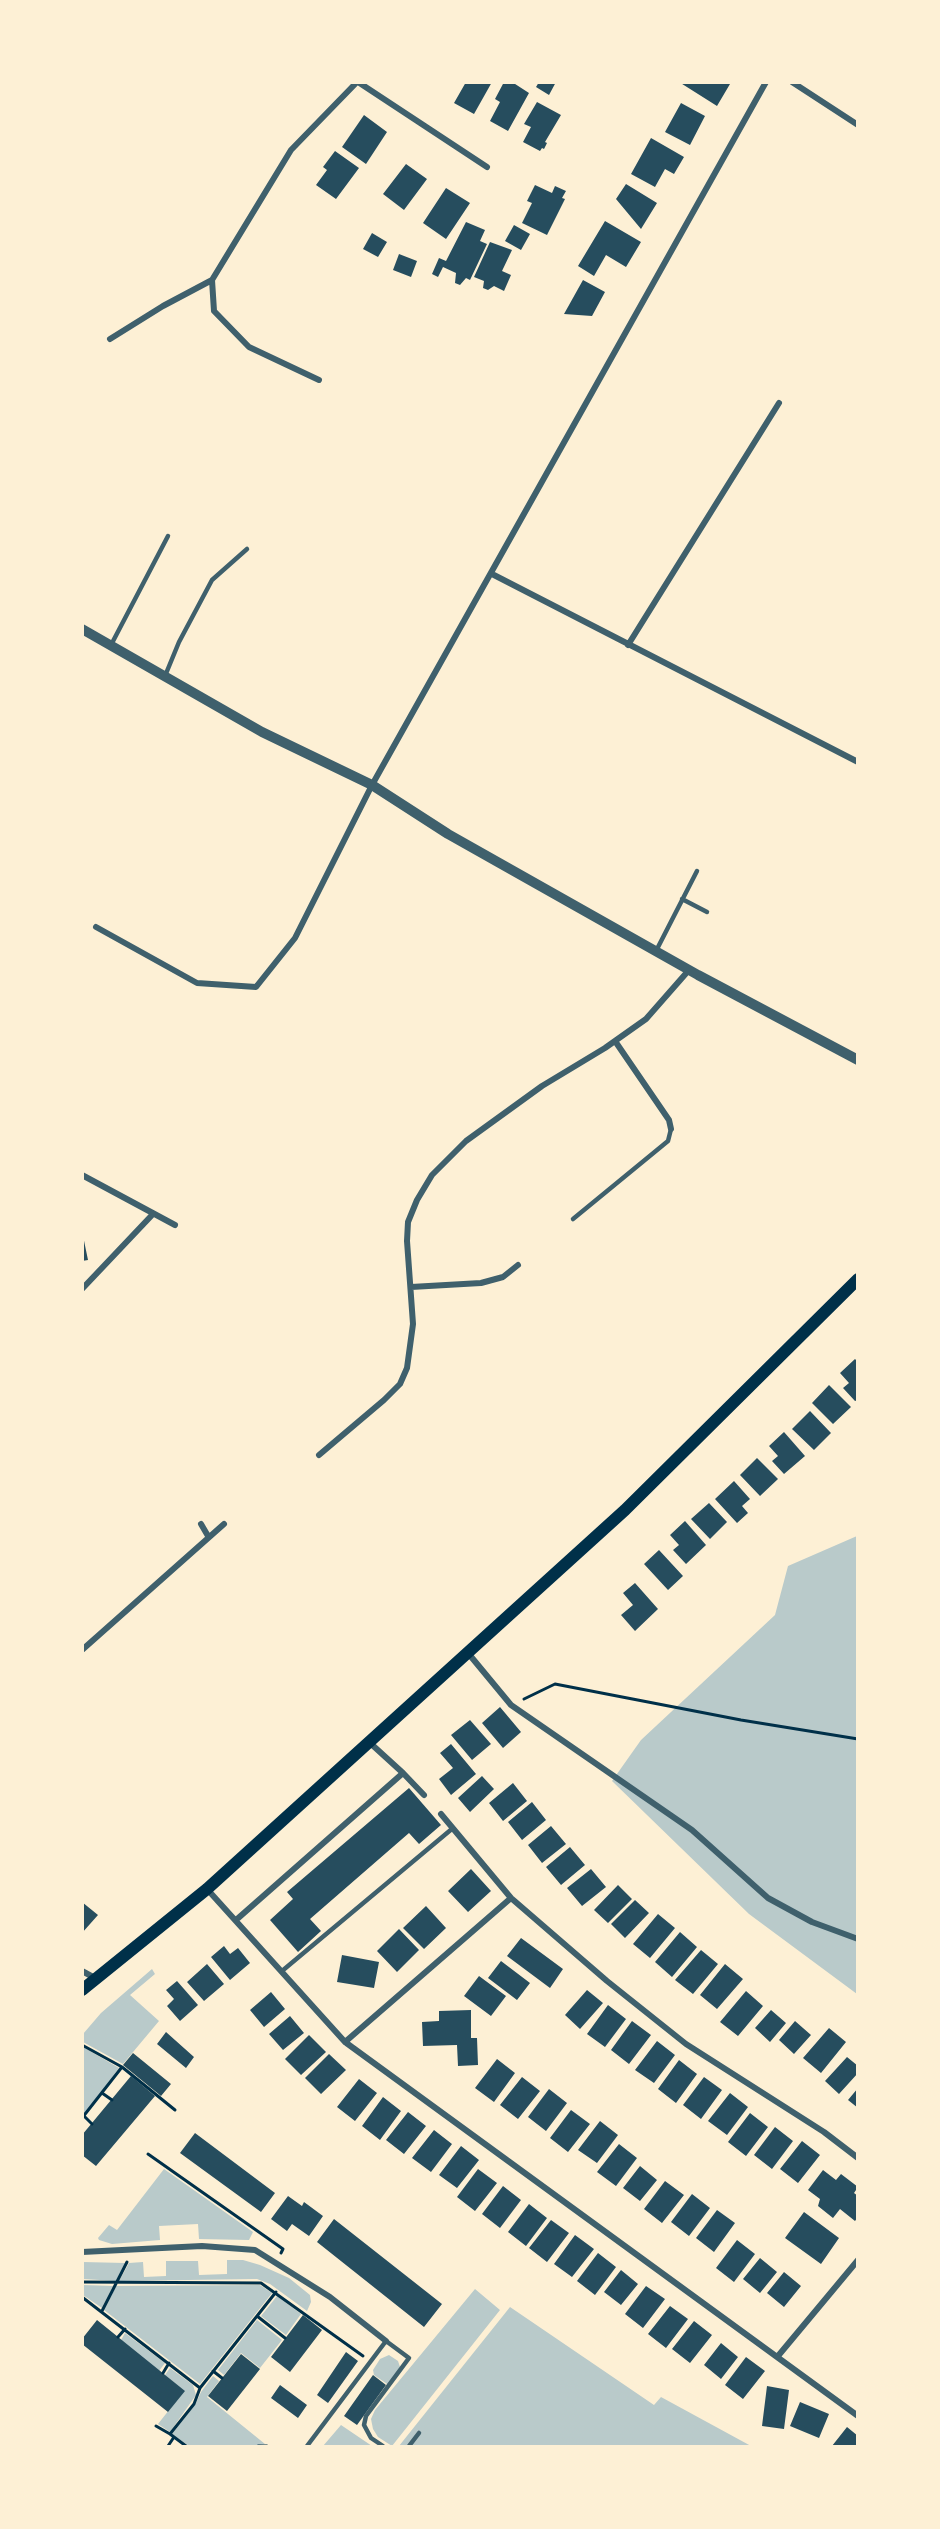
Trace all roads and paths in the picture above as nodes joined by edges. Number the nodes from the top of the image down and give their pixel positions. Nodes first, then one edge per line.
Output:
1 (358, 82) edge
2 (766, 82) edge
3 (792, 82) edge
4 (858, 125) edge
5 (487, 168) dead end
6 (212, 280) junction
7 (110, 339) dead end
8 (319, 380) dead end
9 (779, 403) dead end
10 (168, 536) dead end
11 (247, 549) dead end
12 (492, 574) junction
13 (82, 629) edge
14 (111, 645) junction
15 (627, 645) junction
16 (165, 676) junction
17 (858, 762) edge
18 (372, 785) junction
19 (697, 871) dead end
20 (682, 899) junction
21 (707, 912) dead end
22 (96, 927) dead end
23 (656, 951) junction
24 (690, 969) junction
25 (615, 1041) junction
26 (858, 1060) edge
27 (671, 1129) joint
28 (82, 1175) edge
29 (153, 1214) junction
30 (573, 1219) dead end
31 (175, 1225) dead end
32 (518, 1265) dead end
33 (858, 1279) edge
34 (411, 1287) junction
35 (82, 1289) edge
36 (319, 1455) dead end
37 (201, 1524) dead end
38 (224, 1524) dead end
39 (208, 1536) junction
40 (82, 1650) edge
41 (467, 1653) junction
42 (511, 1705) junction
43 (858, 1739) edge
44 (369, 1742) junction
45 (403, 1773) junction
46 (424, 1795) dead end
47 (441, 1814) dead end
48 (453, 1828) junction
49 (207, 1889) junction
50 (511, 1898) junction
51 (236, 1920) junction
52 (858, 1940) edge
53 (83, 1971) edge
54 (282, 1971) junction
55 (95, 1978) junction
56 (82, 1990) edge
57 (345, 2042) junction
58 (82, 2045) edge
59 (122, 2067) junction
60 (102, 2093) junction
61 (112, 2100) dead end
62 (175, 2110) dead end
63 (83, 2117) edge
64 (92, 2124) dead end
65 (148, 2154) dead end
66 (858, 2158) edge
67 (127, 2249) junction
68 (82, 2252) edge
69 (858, 2260) edge
70 (276, 2262) junction
71 (82, 2282) edge
72 (116, 2283) junction
73 (276, 2292) junction
74 (82, 2297) edge
75 (102, 2311) junction
76 (257, 2316) junction
77 (125, 2329) junction
78 (118, 2337) dead end
79 (285, 2338) dead end
80 (386, 2341) junction
81 (778, 2356) junction
82 (367, 2359) dead end
83 (169, 2363) junction
84 (213, 2371) junction
85 (163, 2373) dead end
86 (222, 2378) dead end
87 (200, 2388) junction
88 (858, 2416) edge
89 (156, 2426) dead end
90 (419, 2433) dead end
91 (170, 2434) junction
92 (174, 2438) junction
93 (168, 2446) edge
94 (186, 2446) edge
95 (258, 2446) edge
96 (267, 2446) edge
97 (307, 2446) edge
98 (383, 2446) edge
99 (409, 2446) edge

1 - 5 street
1 - 6 street
2 - 12 street
3 - 4 street
6 - 7 street
6 - 8 street
9 - 15 street
10 - 14 lane
11 - 16 lane
12 - 15 street
12 - 18 street
13 - 14 street
14 - 16 street
15 - 17 street
16 - 18 street
18 - 22 street
18 - 23 street
19 - 20 lane
20 - 21 lane
20 - 23 lane
23 - 24 street
24 - 25 street
24 - 26 street
25 - 27 street
25 - 34 street
27 - 30 lane
28 - 29 street
29 - 31 street
29 - 35 street
32 - 34 street
33 - 41 main road
34 - 36 street
37 - 39 street
38 - 39 street
39 - 40 street
41 - 42 street
41 - 44 main road
42 - 43 path
42 - 52 street
44 - 45 street
44 - 49 main road
45 - 46 street
45 - 51 street
47 - 48 street
48 - 50 street
48 - 54 lane
49 - 51 street
49 - 55 main road
50 - 57 street
50 - 66 street
51 - 54 street
53 - 55 street
54 - 57 street
55 - 56 main road
57 - 81 street
58 - 59 path
59 - 60 path
59 - 62 path
60 - 61 path
60 - 63 path
63 - 64 path
65 - 70 path
67 - 68 street
67 - 70 street
67 - 72 path
69 - 81 street
70 - 80 street
71 - 72 path
72 - 73 path
72 - 75 path
73 - 76 path
73 - 82 path
74 - 75 path
75 - 77 path
76 - 79 path
76 - 84 path
77 - 78 path
77 - 83 path
80 - 97 lane
80 - 98 lane
81 - 88 street
83 - 85 path
83 - 87 path
84 - 86 path
84 - 87 path
87 - 91 path
89 - 91 path
90 - 99 lane
91 - 92 path
92 - 93 path
92 - 94 path
95 - 96 path

